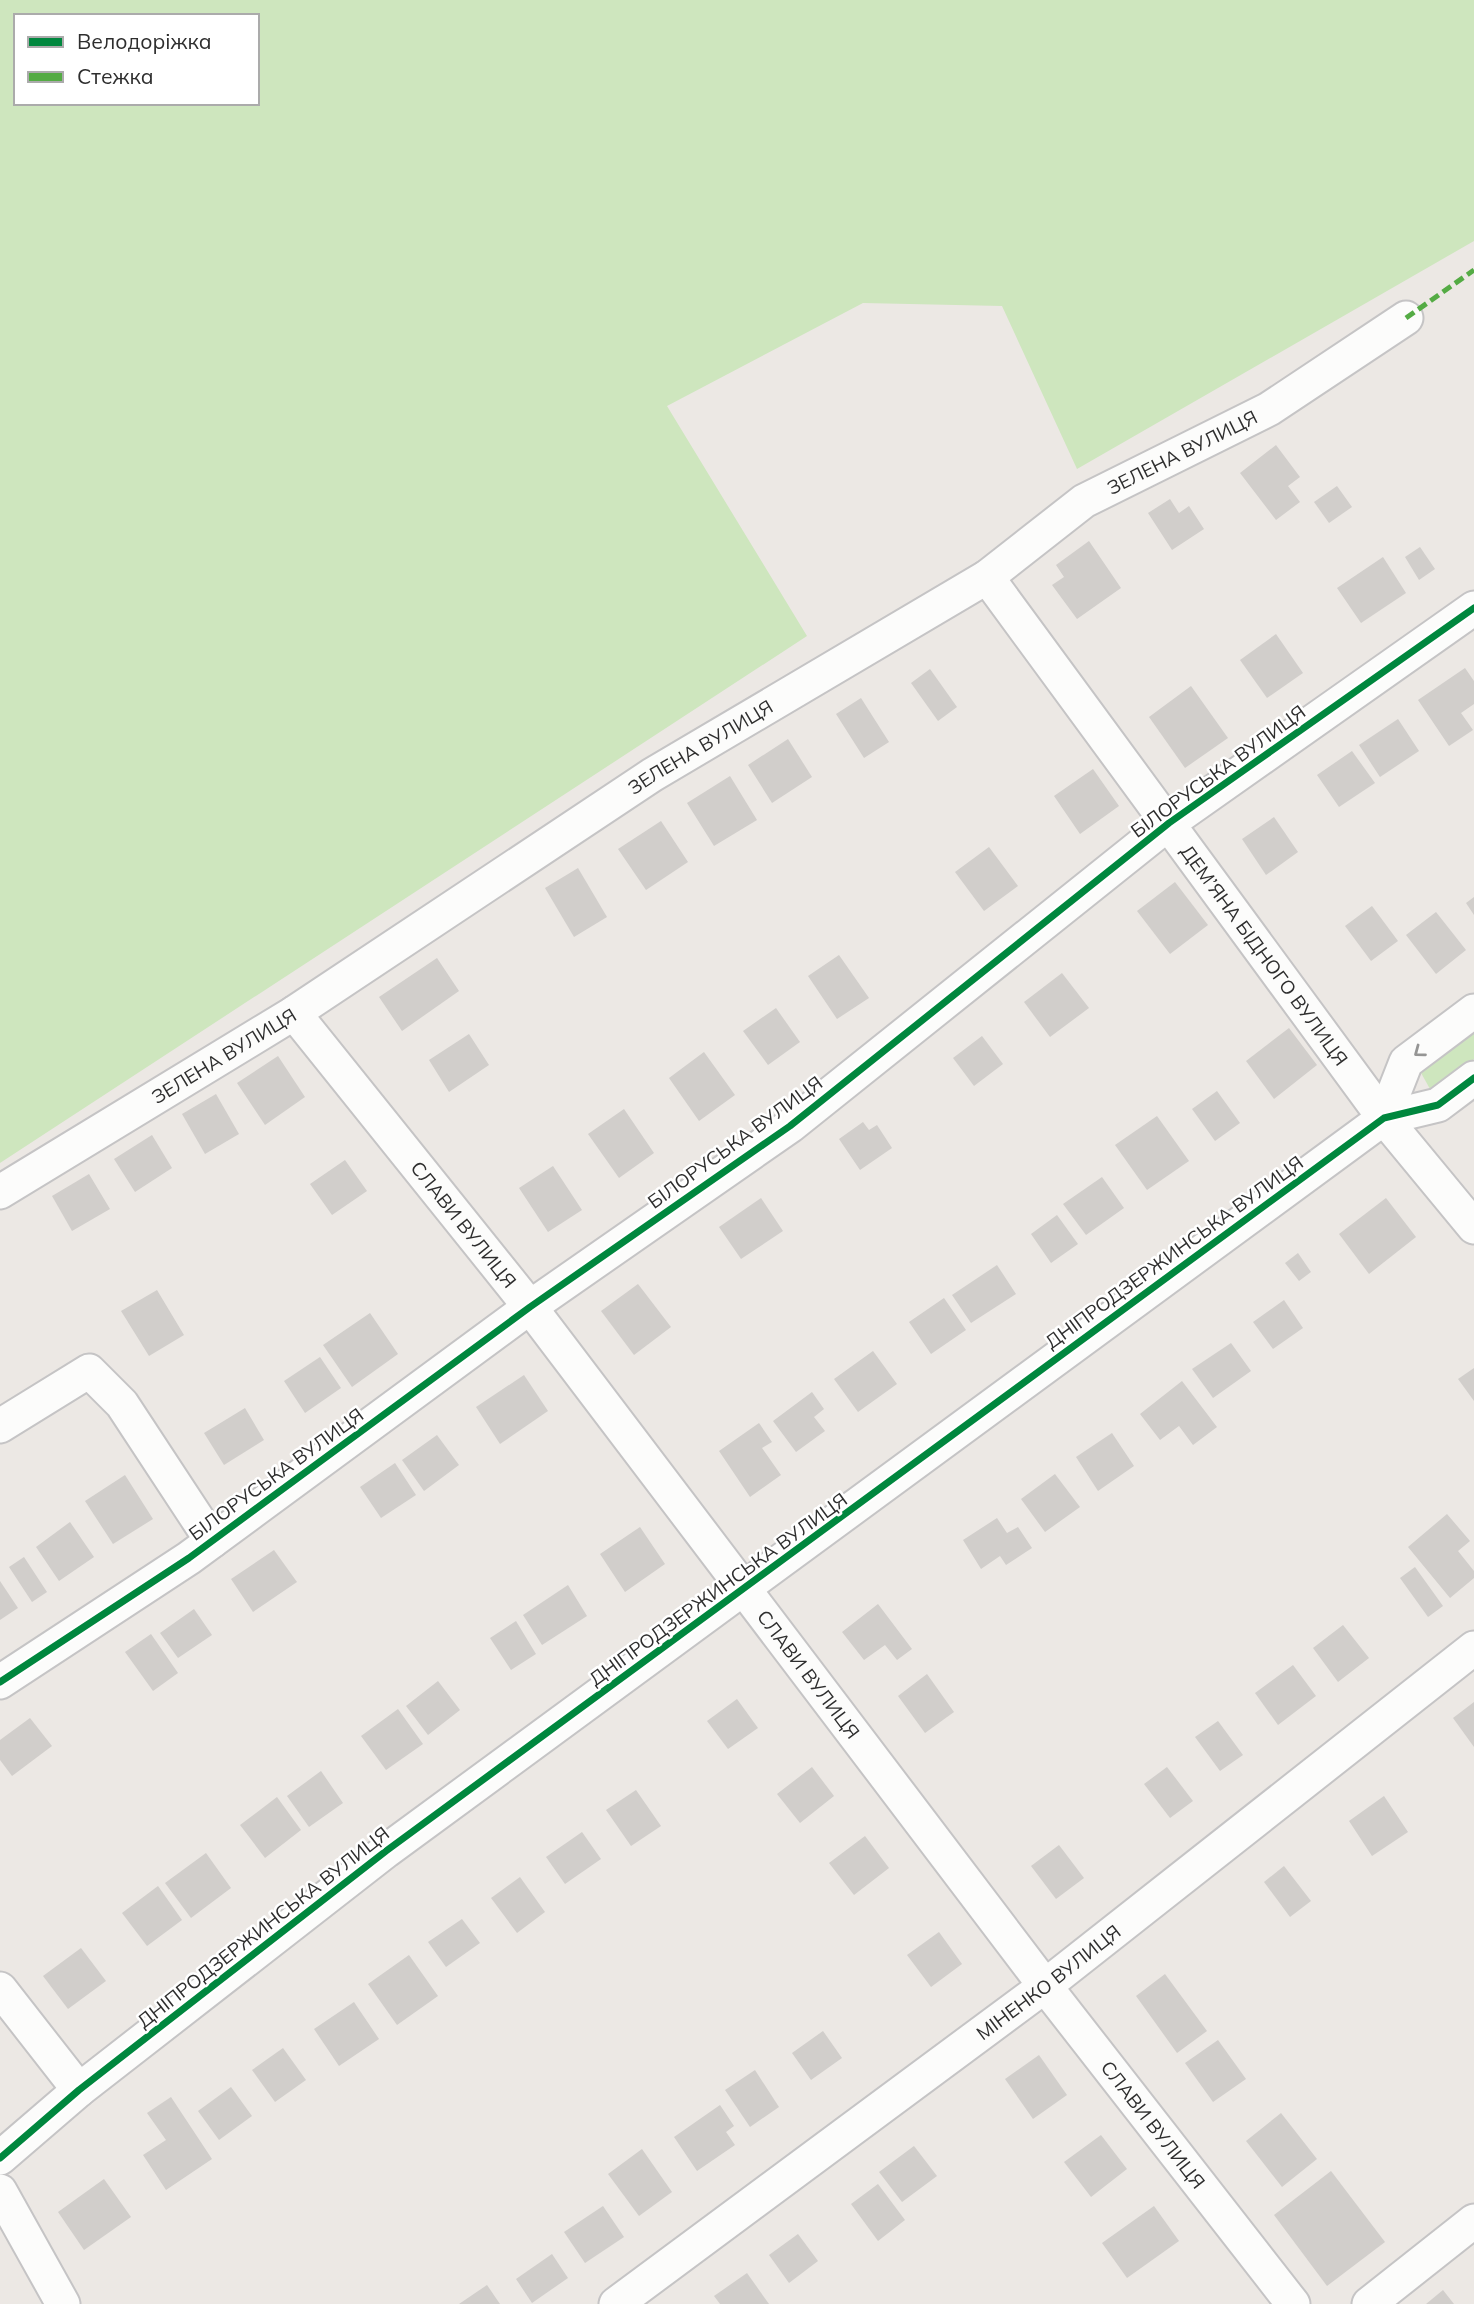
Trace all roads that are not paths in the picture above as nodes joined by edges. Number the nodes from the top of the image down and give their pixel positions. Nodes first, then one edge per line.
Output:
1 (1406, 317) dead end
2 (987, 577) junction
3 (1474, 608) edge
4 (1168, 823) junction
5 (1474, 1011) edge
6 (294, 1013) junction
7 (1474, 1078) edge
8 (1384, 1118) junction
9 (0, 1192) edge
10 (1474, 1227) edge
11 (530, 1307) junction
12 (0, 1426) edge
13 (212, 1541) junction
14 (745, 1589) junction
15 (1474, 1648) edge
16 (0, 1682) edge
17 (1045, 1986) junction
18 (0, 1989) edge
19 (79, 2090) junction
20 (0, 2158) edge
21 (0, 2190) edge
22 (1474, 2221) edge
23 (63, 2304) edge
24 (615, 2304) edge
25 (1293, 2304) edge
26 (1369, 2304) edge

1 - 2 street, ЗЕЛЕНА ВУЛИЦЯ
2 - 4 street, ДЕМ’ЯНА БІДНОГО ВУЛИЦЯ
2 - 6 street, ЗЕЛЕНА ВУЛИЦЯ
3 - 4 street, БІЛОРУСЬКА ВУЛИЦЯ
4 - 8 street, ДЕМ’ЯНА БІДНОГО ВУЛИЦЯ
4 - 11 street, БІЛОРУСЬКА ВУЛИЦЯ
5 -> 8 street
6 - 9 street, ЗЕЛЕНА ВУЛИЦЯ
6 - 11 street, СЛАВИ ВУЛИЦЯ
7 - 8 street, ДНІПРОДЗЕРЖИНСЬКА ВУЛИЦЯ
8 - 10 street, ДЕМ’ЯНА БІДНОГО ВУЛИЦЯ
8 - 14 street, ДНІПРОДЗЕРЖИНСЬКА ВУЛИЦЯ
11 - 13 street, БІЛОРУСЬКА ВУЛИЦЯ
11 - 14 street, СЛАВИ ВУЛИЦЯ
12 - 13 street
13 - 16 street, БІЛОРУСЬКА ВУЛИЦЯ
14 - 17 street, СЛАВИ ВУЛИЦЯ
14 - 19 street, ДНІПРОДЗЕРЖИНСЬКА ВУЛИЦЯ
15 - 17 street, МІНЕНКО ВУЛИЦЯ
17 - 24 street, МІНЕНКО ВУЛИЦЯ
17 - 25 street, СЛАВИ ВУЛИЦЯ
18 - 19 street
19 - 20 street, ДНІПРОДЗЕРЖИНСЬКА ВУЛИЦЯ
21 - 23 street
22 - 26 street

